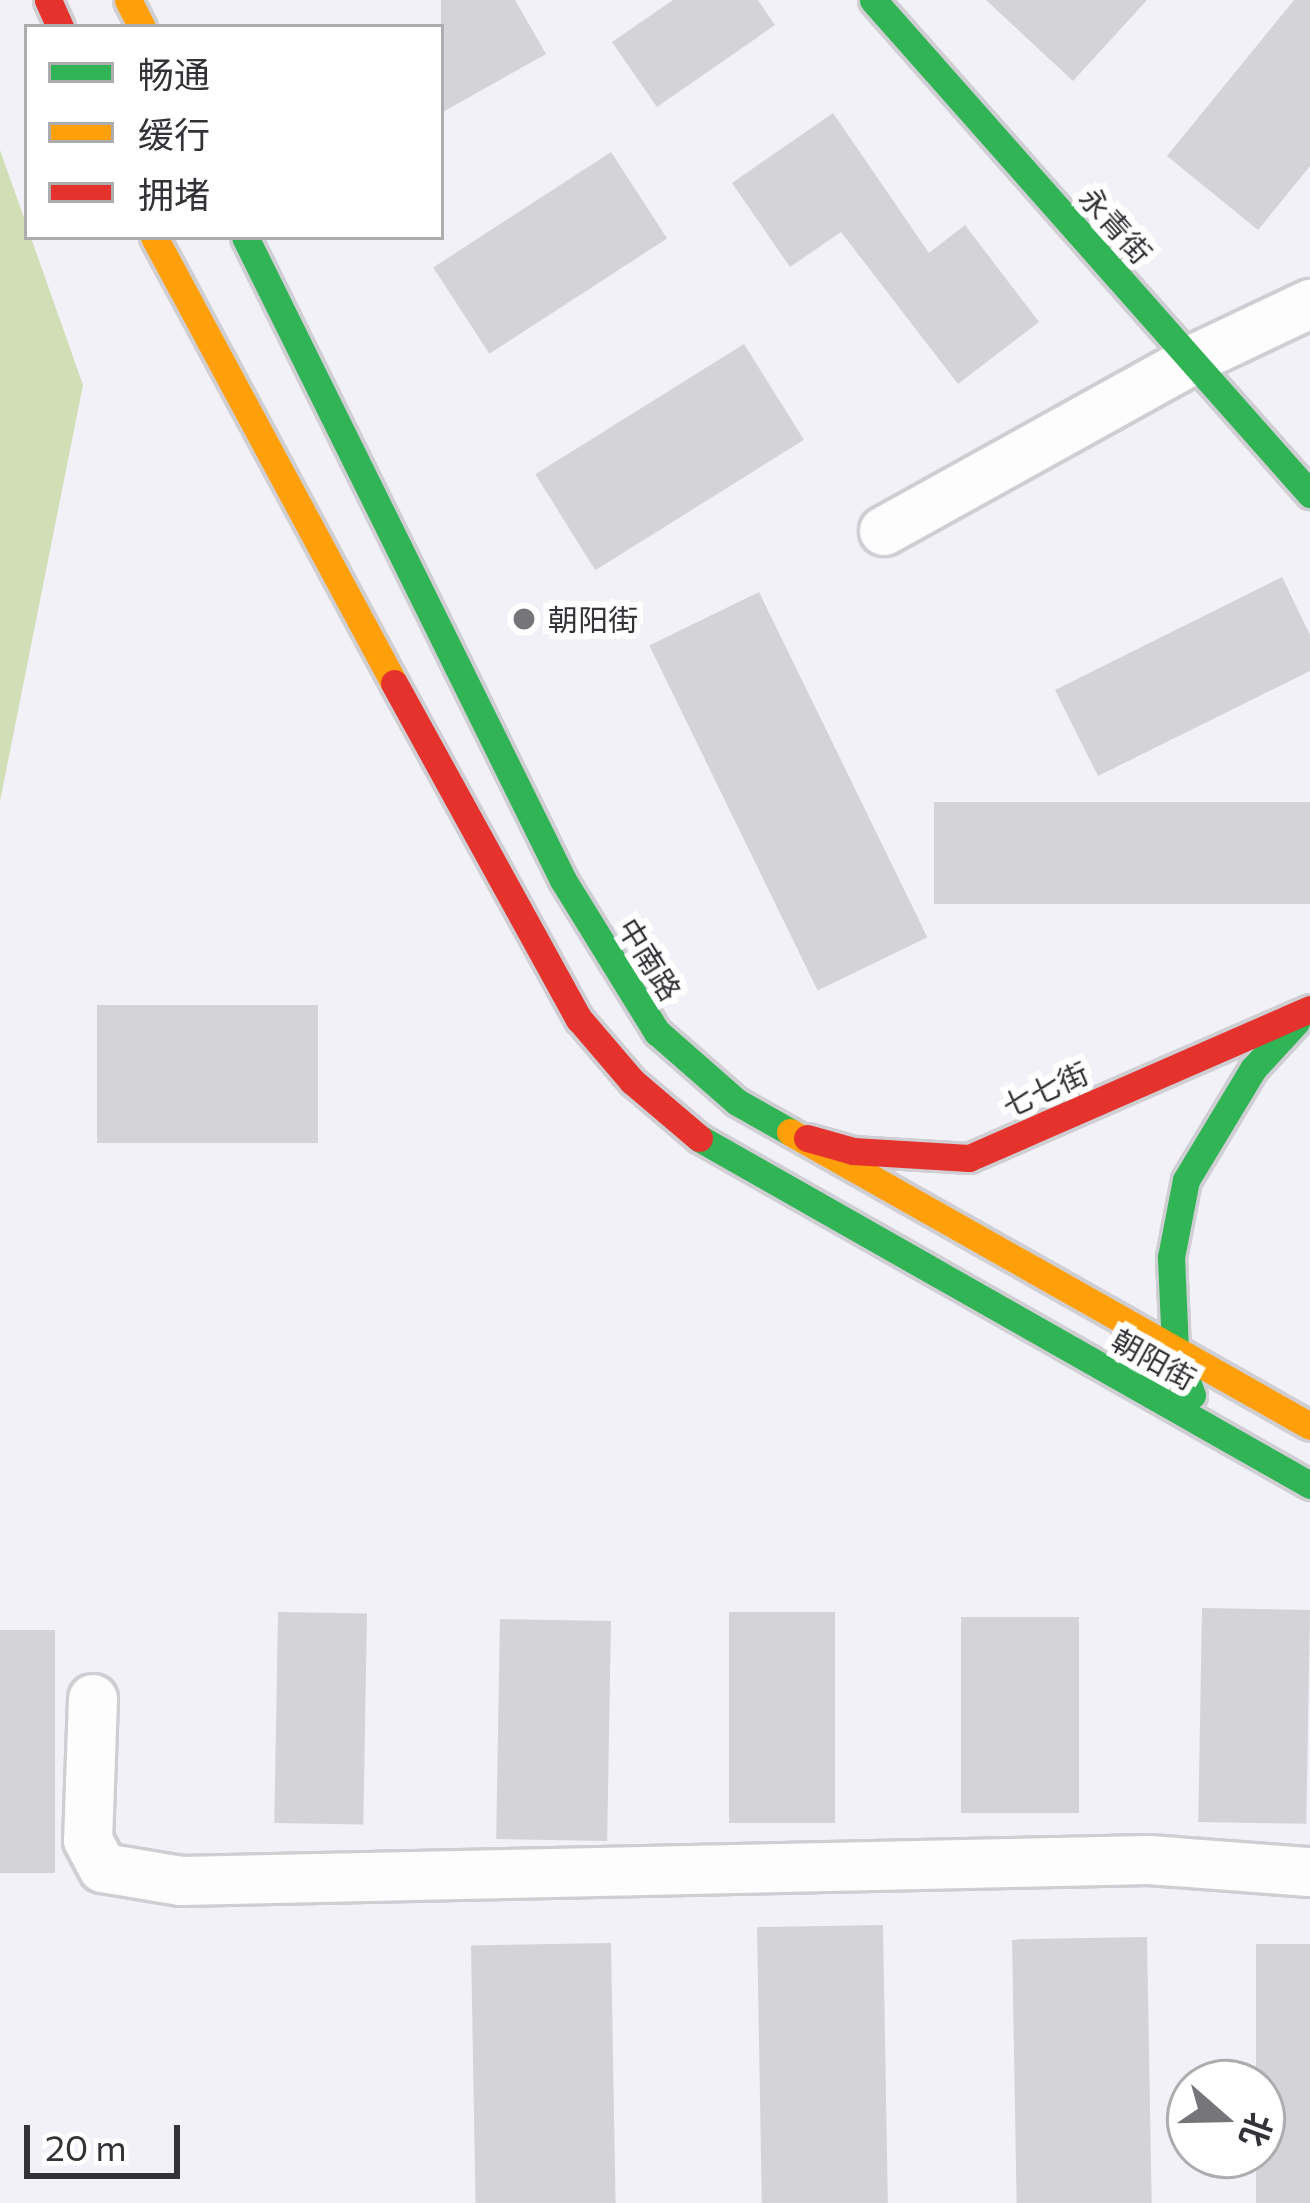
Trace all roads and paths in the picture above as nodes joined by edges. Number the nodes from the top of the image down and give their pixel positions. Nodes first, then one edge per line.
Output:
1 (872, 0) edge
2 (156, 240) edge
3 (246, 240) edge
4 (1310, 304) edge
5 (1192, 360) junction
6 (1310, 494) edge
7 (884, 530) dead end
8 (1308, 1010) edge
9 (794, 1134) junction
10 (1175, 1349) junction
11 (1203, 1425) junction
12 (1310, 1426) edge
13 (1310, 1485) edge
14 (93, 1699) dead end
15 (1310, 1872) edge

1 - 5 main road, 永青街
2 - 11 main road, 朝阳街
3 - 9 main road, 中南路
4 - 5 street
5 - 6 main road, 永青街
5 - 7 street
8 - 9 main road, 七七街
8 - 10 main road
9 - 10 main road, 中南路
10 - 11 main road
10 - 12 main road, 中南路
11 - 13 main road, 朝阳街
14 - 15 street

